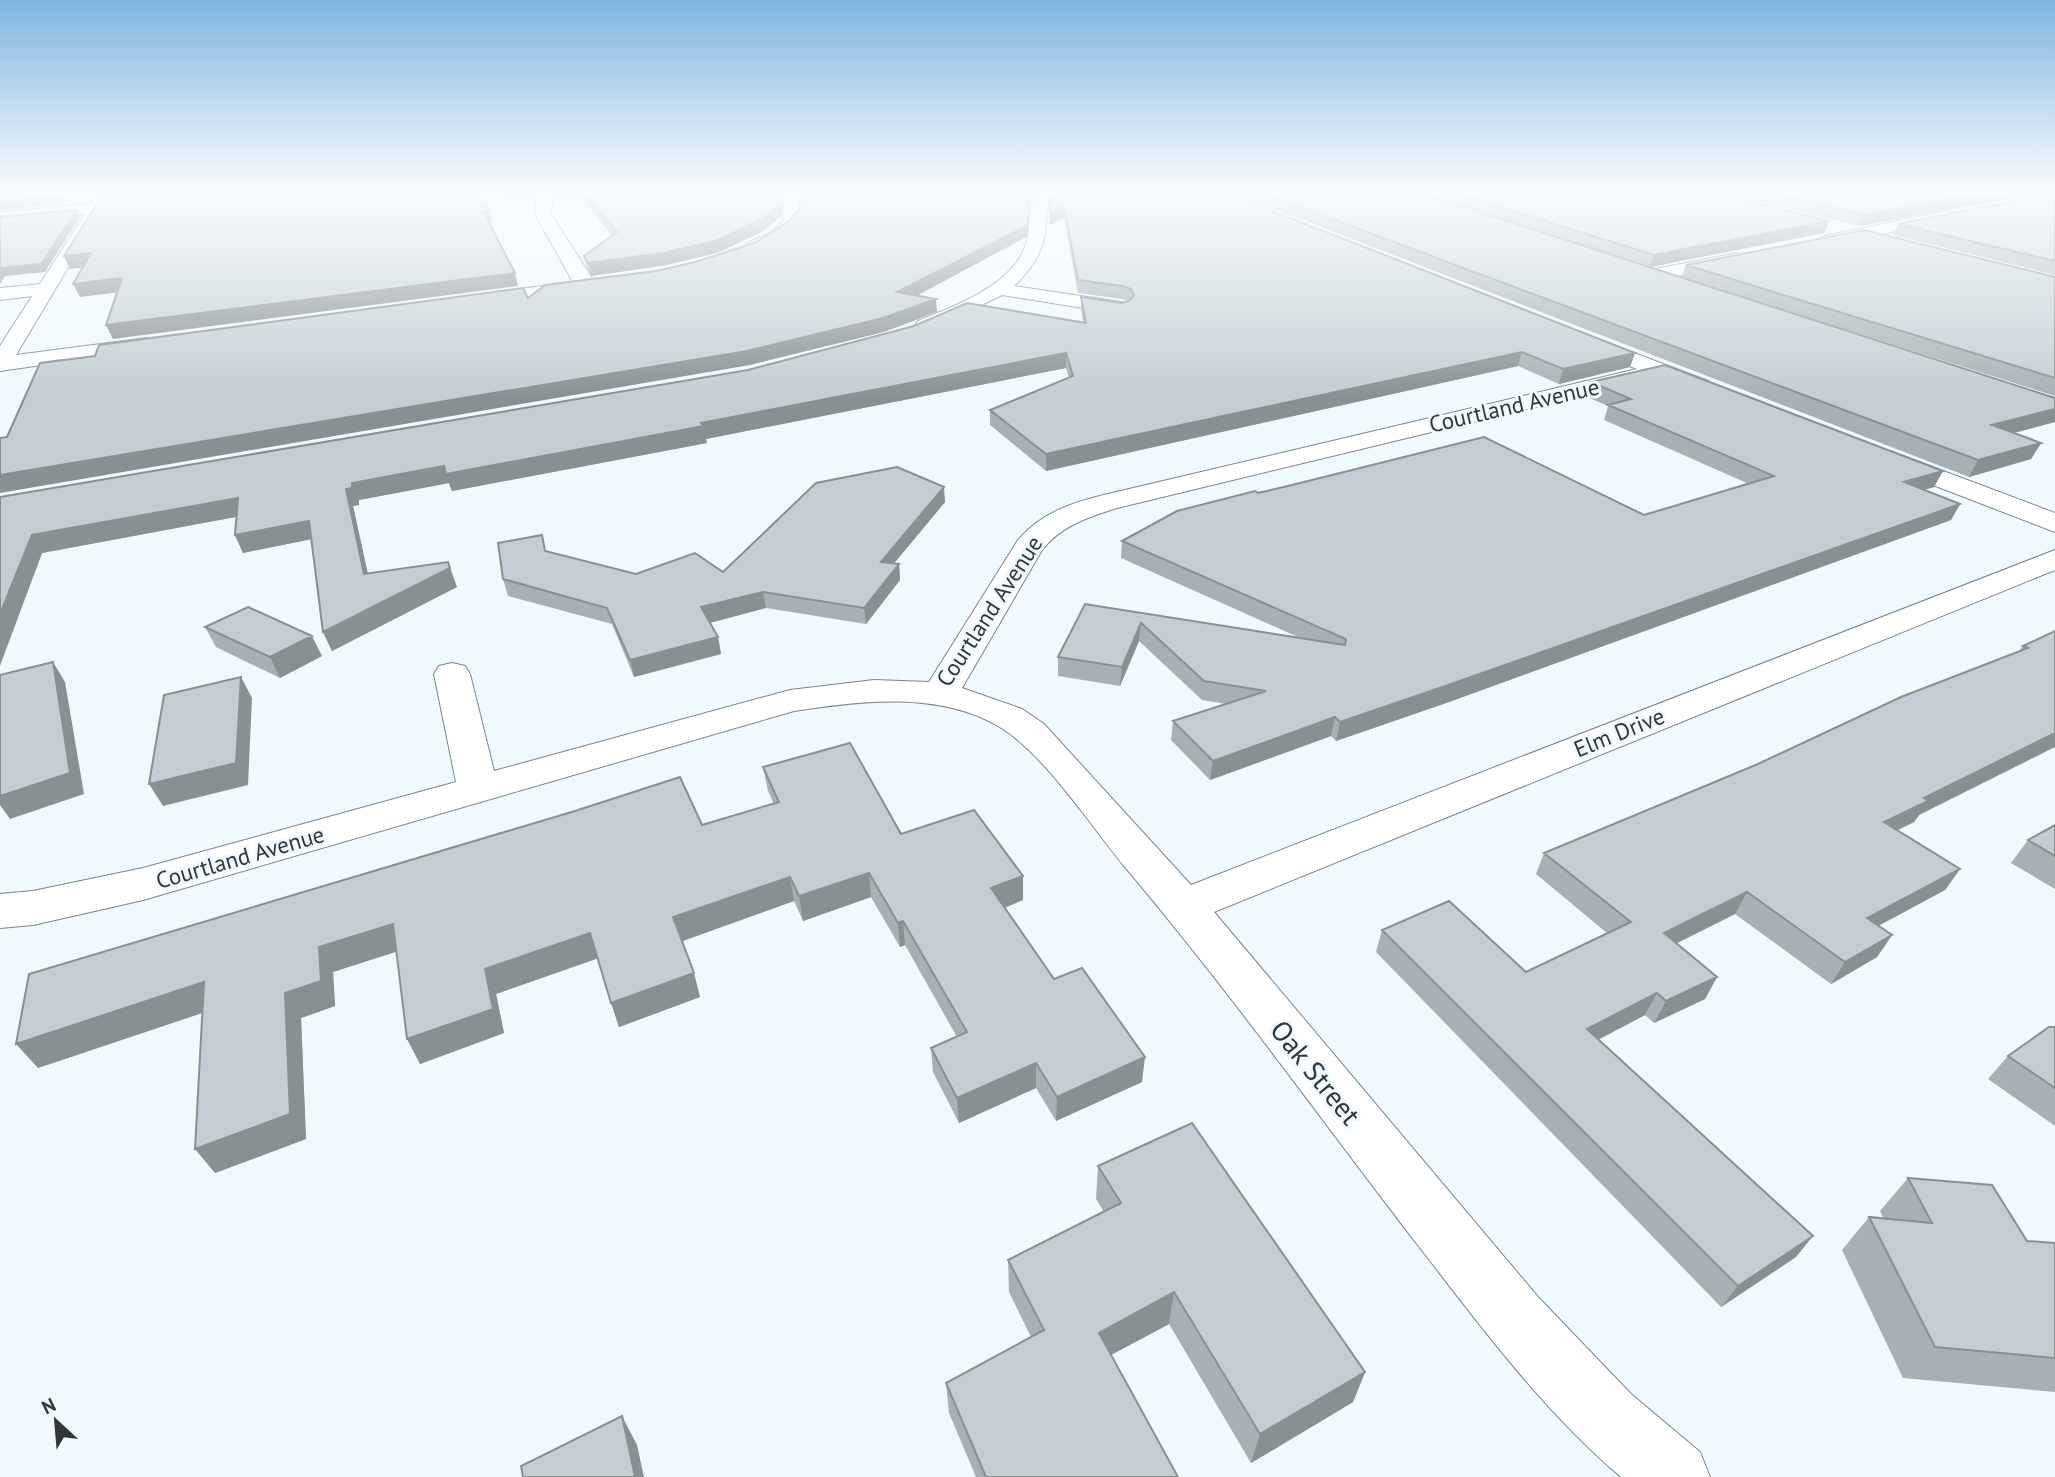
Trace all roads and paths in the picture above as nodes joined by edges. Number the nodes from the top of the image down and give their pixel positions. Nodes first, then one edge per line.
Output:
1 (64, 261) edge
2 (570, 261) edge
3 (1027, 261) edge
4 (1721, 261) edge
5 (606, 283) edge
6 (585, 286) junction
7 (47, 289) junction
8 (998, 289) junction
9 (1689, 289) edge
10 (0, 294) edge
11 (449, 304) edge
12 (1121, 308) edge
13 (908, 331) edge
14 (1570, 334) edge
15 (163, 342) edge
16 (0, 364) edge
17 (1659, 370) junction
18 (1723, 394) edge
19 (1864, 449) edge
20 (2051, 518) edge
21 (2055, 559) edge
22 (452, 674) dead end
23 (941, 692) junction
24 (478, 790) junction
25 (1182, 906) junction
26 (0, 911) edge
27 (1675, 1477) edge

1 - 7 street
2 - 6 street
3 - 8 street
4 - 9 street
5 - 6 street
6 - 11 street
7 - 10 street
7 - 16 street
8 - 12 street
8 - 13 street
14 - 17 street
15 - 16 street
17 - 18 street
17 - 23 street, Courtland Avenue
19 - 20 street
21 - 25 street, Elm Drive
22 - 24 street
23 - 24 street, Courtland Avenue
23 - 25 street, Oak Street
24 - 26 street, Courtland Avenue
25 - 27 street, Oak Street

